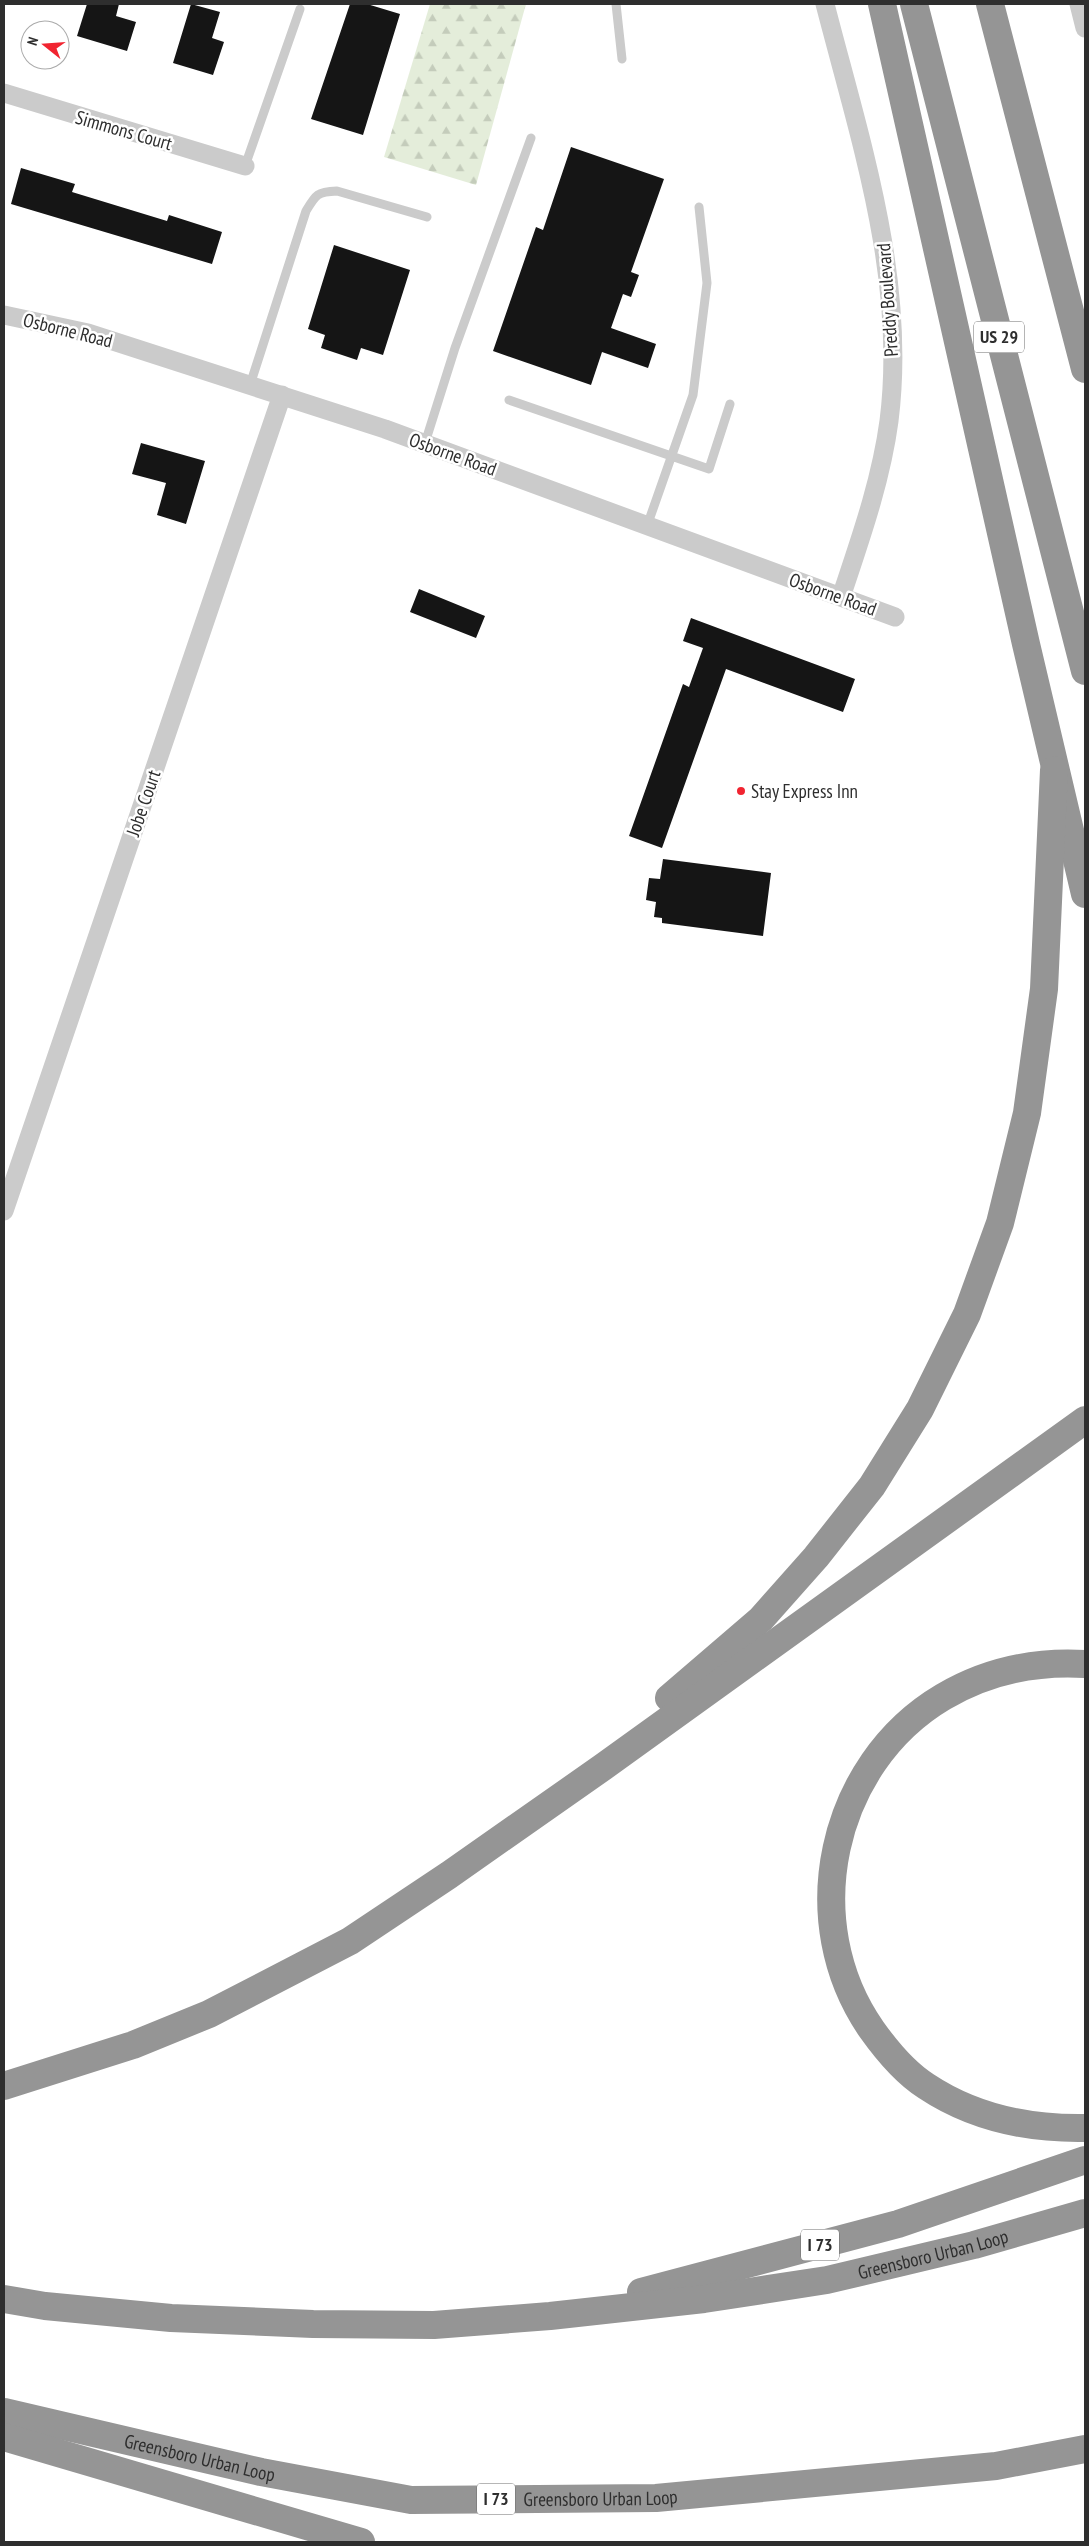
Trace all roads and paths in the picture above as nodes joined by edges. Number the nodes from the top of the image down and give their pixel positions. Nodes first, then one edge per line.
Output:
1 (616, 4) edge
2 (825, 4) edge
3 (882, 4) edge
4 (914, 4) edge
5 (990, 4) edge
6 (1079, 4) edge
7 (300, 9) dead end
8 (1085, 28) edge
9 (622, 59) dead end
10 (4, 93) edge
11 (531, 138) dead end
12 (245, 166) joint
13 (699, 207) dead end
14 (427, 217) dead end
15 (4, 315) edge
16 (1085, 369) edge
17 (250, 385) junction
18 (282, 396) junction
19 (509, 400) dead end
20 (730, 404) dead end
21 (425, 444) junction
22 (673, 456) junction
23 (647, 527) junction
24 (841, 597) junction
25 (895, 617) dead end
26 (1085, 671) edge
27 (1054, 770) junction
28 (1085, 894) edge
29 (4, 1211) edge
30 (1085, 1420) edge
31 (1085, 1664) edge
32 (603, 1767) junction
33 (4, 2086) edge
34 (1085, 2128) edge
35 (1085, 2160) edge
36 (1085, 2214) edge
37 (4, 2299) edge
38 (550, 2316) junction
39 (4, 2412) edge
40 (4, 2437) edge
41 (1085, 2449) edge
42 (361, 2542) edge

1 - 9 lane
2 - 24 street, Preddy Boulevard
3 - 27 highway
4 - 26 highway, US 29
5 - 16 highway
6 - 8 street
7 - 12 lane
10 - 12 street, Simmons Court
11 - 21 lane
13 - 22 lane
14 - 17 lane
15 - 17 street, Osborne Road
17 - 18 street, Osborne Road
18 - 21 street, Osborne Road
18 - 29 street, Jobe Court
19 - 22 lane
20 - 22 lane
21 - 23 street, Osborne Road
22 - 23 lane
23 - 24 street, Osborne Road
24 - 25 street, Osborne Road
27 - 28 highway
27 - 32 highway
30 - 32 highway
31 - 34 highway
32 - 33 highway
35 - 38 highway, I 73
36 - 38 highway, Greensboro Urban Loop / I 73
37 - 38 highway, Greensboro Urban Loop / I 73
39 - 41 highway, Greensboro Urban Loop / I 73
40 - 42 highway

